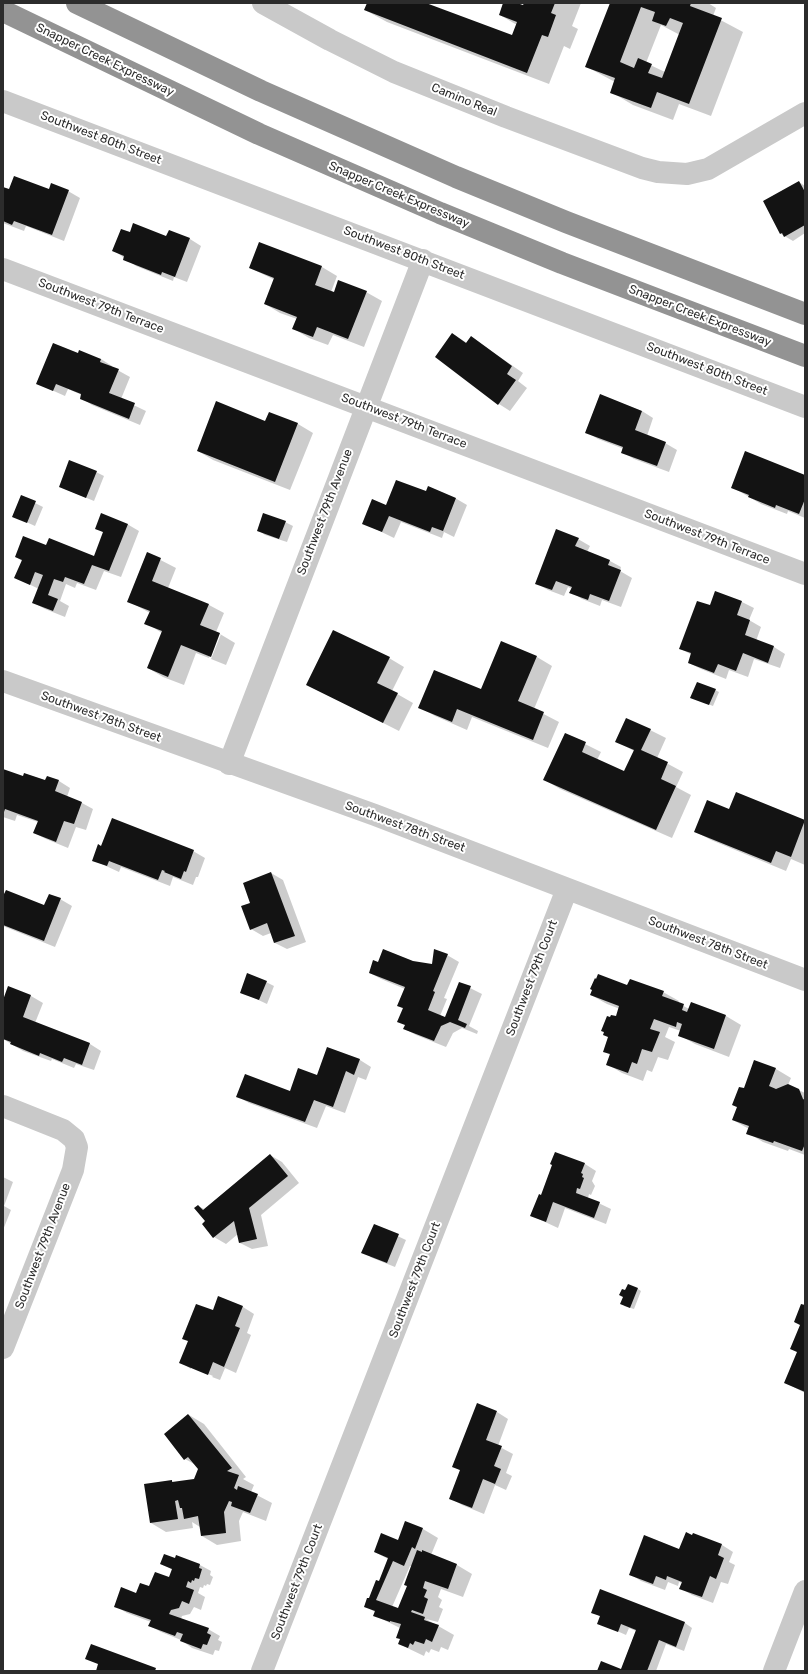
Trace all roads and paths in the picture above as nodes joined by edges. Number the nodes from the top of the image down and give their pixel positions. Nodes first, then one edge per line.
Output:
1 (77, 3) edge
2 (263, 3) edge
3 (3, 11) edge
4 (3, 101) edge
5 (805, 113) edge
6 (423, 260) junction
7 (3, 269) edge
8 (805, 314) edge
9 (805, 356) edge
10 (805, 406) edge
11 (366, 407) junction
12 (805, 574) edge
13 (3, 681) edge
14 (229, 764) junction
15 (567, 889) junction
16 (805, 980) edge
17 (3, 1106) edge
18 (3, 1348) edge
19 (805, 1591) edge
20 (262, 1671) edge
21 (774, 1671) edge

1 - 8 highway
2 - 5 street, Camino Real
3 - 9 highway, Snapper Creek Expressway
4 - 6 street, Southwest 80th Street
6 - 10 street, Southwest 80th Street
6 - 11 street, Southwest 79th Avenue
7 - 11 street, Southwest 79th Terrace
11 - 12 street, Southwest 79th Terrace
11 - 14 street, Southwest 79th Avenue
13 - 14 street, Southwest 78th Street
14 - 15 street, Southwest 78th Street
15 - 16 street, Southwest 78th Street
15 - 20 street, Southwest 79th Court
17 - 18 street, Southwest 79th Avenue
19 - 21 street

